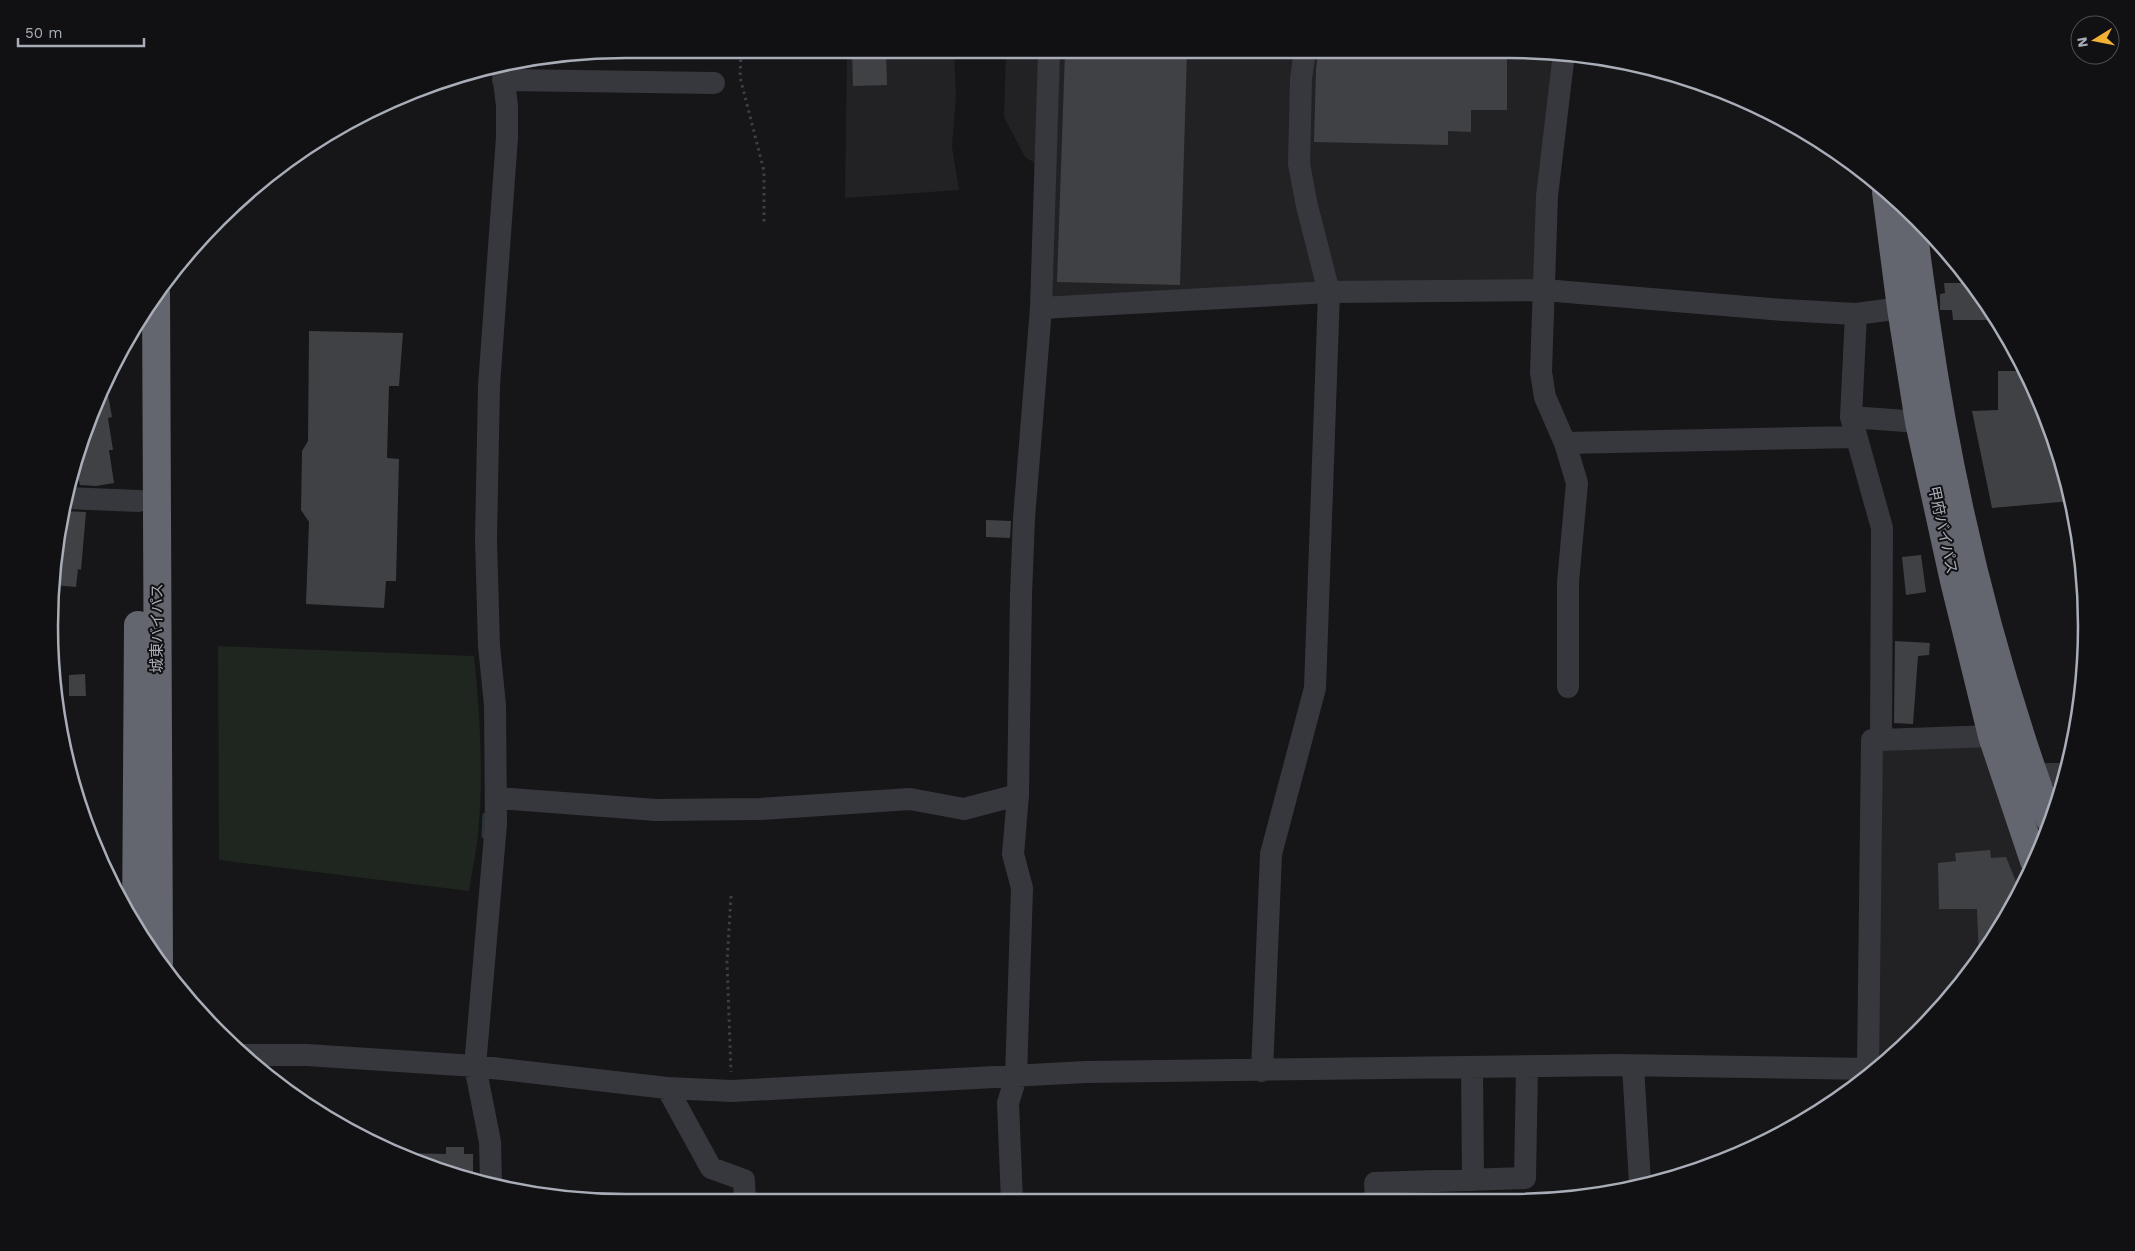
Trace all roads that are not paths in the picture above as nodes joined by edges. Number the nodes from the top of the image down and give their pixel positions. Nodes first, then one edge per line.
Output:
1 (1049, 58) edge
2 (1303, 58) edge
3 (1563, 60) edge
4 (502, 73) edge
5 (714, 83) dead end
6 (1887, 201) edge
7 (1914, 227) edge
8 (1544, 290) junction
9 (1329, 292) junction
10 (156, 306) edge
11 (1041, 308) junction
12 (1901, 308) junction
13 (1856, 314) junction
14 (139, 333) edge
15 (1919, 422) junction
16 (1854, 427) junction
17 (1565, 443) junction
18 (72, 498) edge
19 (139, 501) junction
20 (1568, 687) dead end
21 (1992, 736) junction
22 (1881, 740) junction
23 (2033, 774) junction
24 (2058, 774) edge
25 (1018, 795) junction
26 (497, 798) junction
27 (2046, 810) edge
28 (2031, 851) edge
29 (136, 913) edge
30 (159, 949) edge
31 (254, 1055) edge
32 (474, 1066) junction
33 (1633, 1066) junction
34 (1472, 1068) junction
35 (1527, 1068) junction
36 (1262, 1070) junction
37 (1863, 1070) edge
38 (1860, 1072) edge
39 (1016, 1077) junction
40 (667, 1088) junction
41 (491, 1177) edge
42 (1640, 1178) edge
43 (1473, 1180) junction
44 (1434, 1191) edge
45 (745, 1194) edge
46 (1012, 1194) edge
47 (1376, 1194) edge

1 - 11 street
2 - 9 street
3 - 8 street
4 - 5 street
4 - 26 street
6 - 12 highway, 甲府バイパス
7 - 23 highway, 甲府バイパス
8 - 9 street
8 - 13 street
8 - 17 street
9 - 11 street
9 - 36 street
10 - 30 highway, 城東バイパス
11 - 25 street
12 - 13 street
12 - 15 highway, 甲府バイパス
13 - 16 street
14 - 19 highway, 城東バイパス
15 - 16 street
15 - 21 highway, 甲府バイパス
16 - 17 street
16 - 22 street
17 - 20 street
18 - 19 street
19 - 29 highway, 城東バイパス
21 - 22 street
21 - 28 highway, 甲府バイパス
22 - 37 street
23 - 24 street
23 - 27 highway, 甲府バイパス
25 - 26 street
25 - 39 street
26 - 32 street
31 - 32 street
32 - 40 street
32 - 41 street
33 - 35 street
33 - 38 street
33 - 42 street
34 - 35 street
34 - 36 street
34 - 43 street
35 - 43 street
36 - 39 street
39 - 40 street
39 - 46 street
40 - 45 street
43 - 44 street
44 - 47 street

